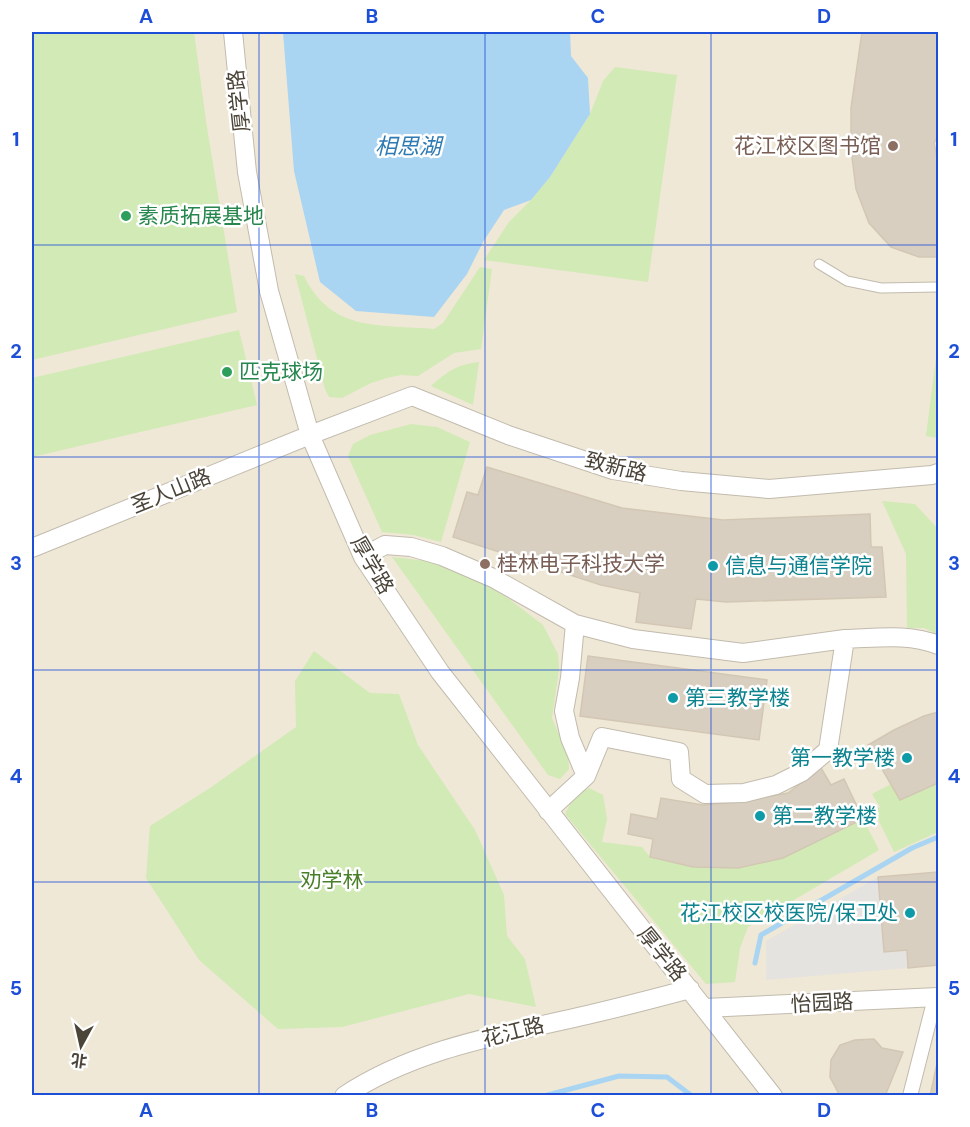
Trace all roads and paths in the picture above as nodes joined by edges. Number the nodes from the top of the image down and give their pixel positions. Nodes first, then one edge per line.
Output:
1 (233, 32) edge
2 (819, 264) dead end
3 (939, 287) edge
4 (310, 435) junction
5 (917, 460) dead end
6 (936, 477) edge
7 (32, 548) edge
8 (363, 557) junction
9 (575, 624) junction
10 (845, 639) junction
11 (939, 645) edge
12 (586, 776) junction
13 (548, 811) junction
14 (690, 989) junction
15 (937, 997) edge
16 (705, 1008) junction
17 (344, 1095) edge
18 (773, 1095) edge
19 (910, 1095) edge

1 - 4 street, 厚学路
2 - 3 lane
4 - 6 street, 致新路
4 - 7 street, 圣人山路
4 - 8 street, 厚学路
5 - 6 street
8 - 9 street
8 - 13 street, 厚学路
9 - 10 street
9 - 12 street
10 - 11 street
10 - 12 street
12 - 13 street
13 - 14 street, 厚学路
14 - 16 street, 厚学路
14 - 17 street, 花江路
15 - 16 street, 怡园路
15 - 19 street
16 - 18 street, 厚学路

